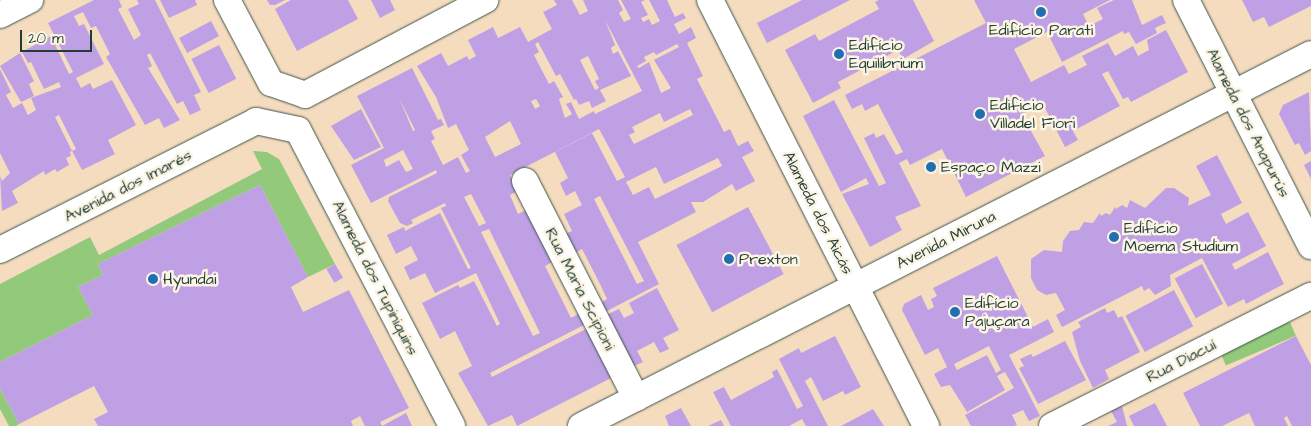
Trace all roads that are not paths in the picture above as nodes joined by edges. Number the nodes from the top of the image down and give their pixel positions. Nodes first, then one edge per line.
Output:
1 (30, 0) edge
2 (227, 0) edge
3 (484, 0) edge
4 (710, 0) edge
5 (1186, 0) edge
6 (0, 15) edge
7 (1311, 54) edge
8 (271, 83) junction
9 (1234, 93) junction
10 (305, 95) junction
11 (256, 121) junction
12 (298, 130) junction
13 (525, 181) dead end
14 (1311, 246) edge
15 (0, 250) edge
16 (855, 286) junction
17 (1311, 296) edge
18 (636, 398) junction
19 (452, 426) edge
20 (581, 426) edge
21 (926, 426) edge
22 (1052, 426) edge

1 - 6 street
2 - 8 street
3 - 10 street
4 - 16 street, Alameda dos Aicás
5 - 9 street, Alameda dos Anapurús
7 - 9 street, Avenida Miruna
8 - 10 street
8 - 11 street
9 - 14 street, Alameda dos Anapurús
9 - 16 street, Avenida Miruna
10 - 12 street
11 - 12 street
11 - 15 street, Avenida dos Imarés
12 - 19 street, Alameda dos Tupiniquins
13 - 18 street, Rua Maria Scipioni
16 - 18 street, Avenida Miruna
16 - 21 street, Alameda dos Aicás
17 - 22 street, Rua Diacuí
18 - 20 street, Avenida Miruna

